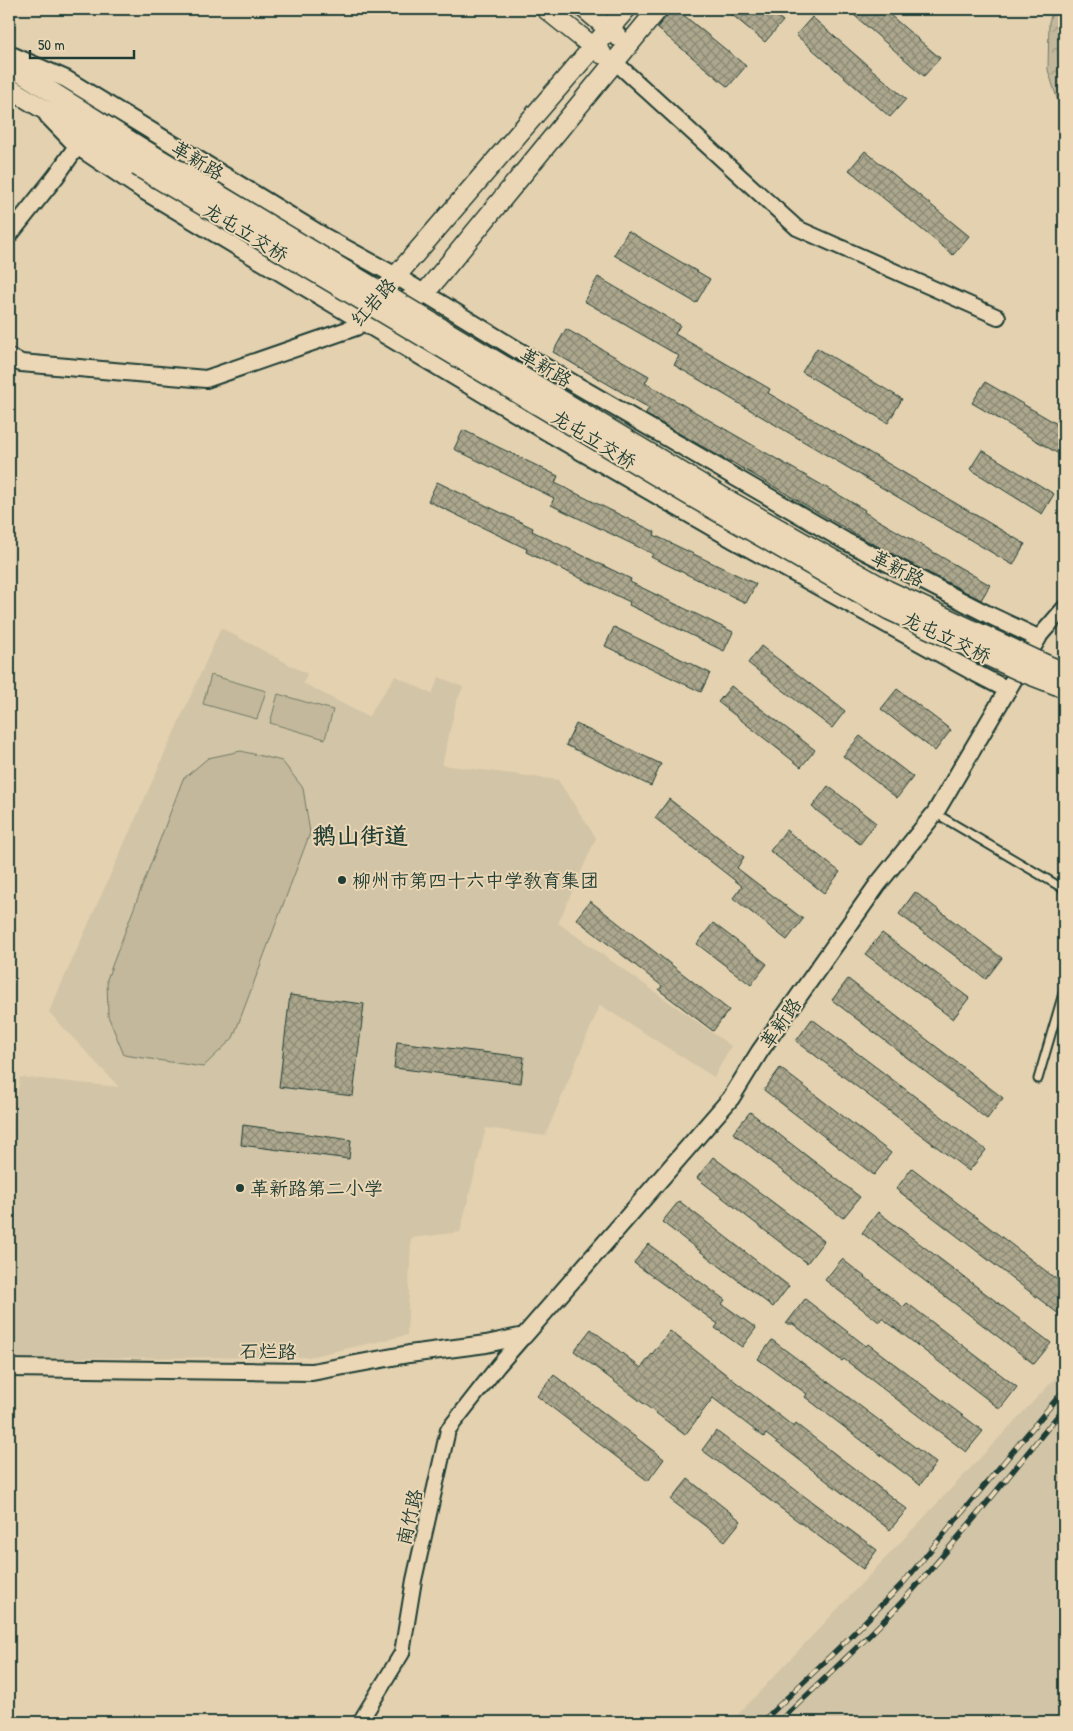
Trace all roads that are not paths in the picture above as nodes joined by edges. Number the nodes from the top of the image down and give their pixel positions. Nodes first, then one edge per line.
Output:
1 (546, 9) edge
2 (585, 9) edge
3 (626, 9) edge
4 (658, 9) edge
5 (609, 29) junction
6 (628, 45) junction
7 (593, 48) junction
8 (9, 54) edge
9 (614, 61) junction
10 (9, 65) edge
11 (9, 88) edge
12 (81, 140) junction
13 (141, 159) junction
14 (9, 234) edge
15 (396, 276) junction
16 (425, 293) junction
17 (998, 317) dead end
18 (362, 320) junction
19 (9, 357) edge
20 (1064, 608) edge
21 (1038, 638) junction
22 (1064, 672) edge
23 (1064, 688) edge
24 (1008, 690) junction
25 (935, 813) junction
26 (1064, 889) edge
27 (1064, 990) edge
28 (1038, 1079) dead end
29 (524, 1336) junction
30 (9, 1368) edge
31 (360, 1722) edge

1 - 7 main road
2 - 5 main road
3 - 5 main road, 红岩路
4 - 6 main road
5 - 6 main road
5 - 7 main road, 红岩路
6 - 9 main road
7 - 9 main road
7 - 15 main road, 红岩路
8 - 15 street, 革新路
9 - 16 main road
9 - 17 street
10 - 13 main road, 革新路
11 - 12 main road
12 - 13 main road
12 - 14 street
12 - 18 street
13 - 22 main road, 龙屯立交桥, bridge
13 - 23 main road, 龙屯立交桥, bridge
15 - 16 street, 革新路
15 - 18 main road, 红岩路
16 - 18 main road
16 - 21 street, 革新路
18 - 19 street, 红岩路
18 - 24 street
20 - 21 street
21 - 24 street, 革新路
24 - 25 street, 革新路
25 - 26 lane
25 - 29 street, 革新路
27 - 28 lane
29 - 30 street, 石烂路
29 - 31 street, 南竹路

